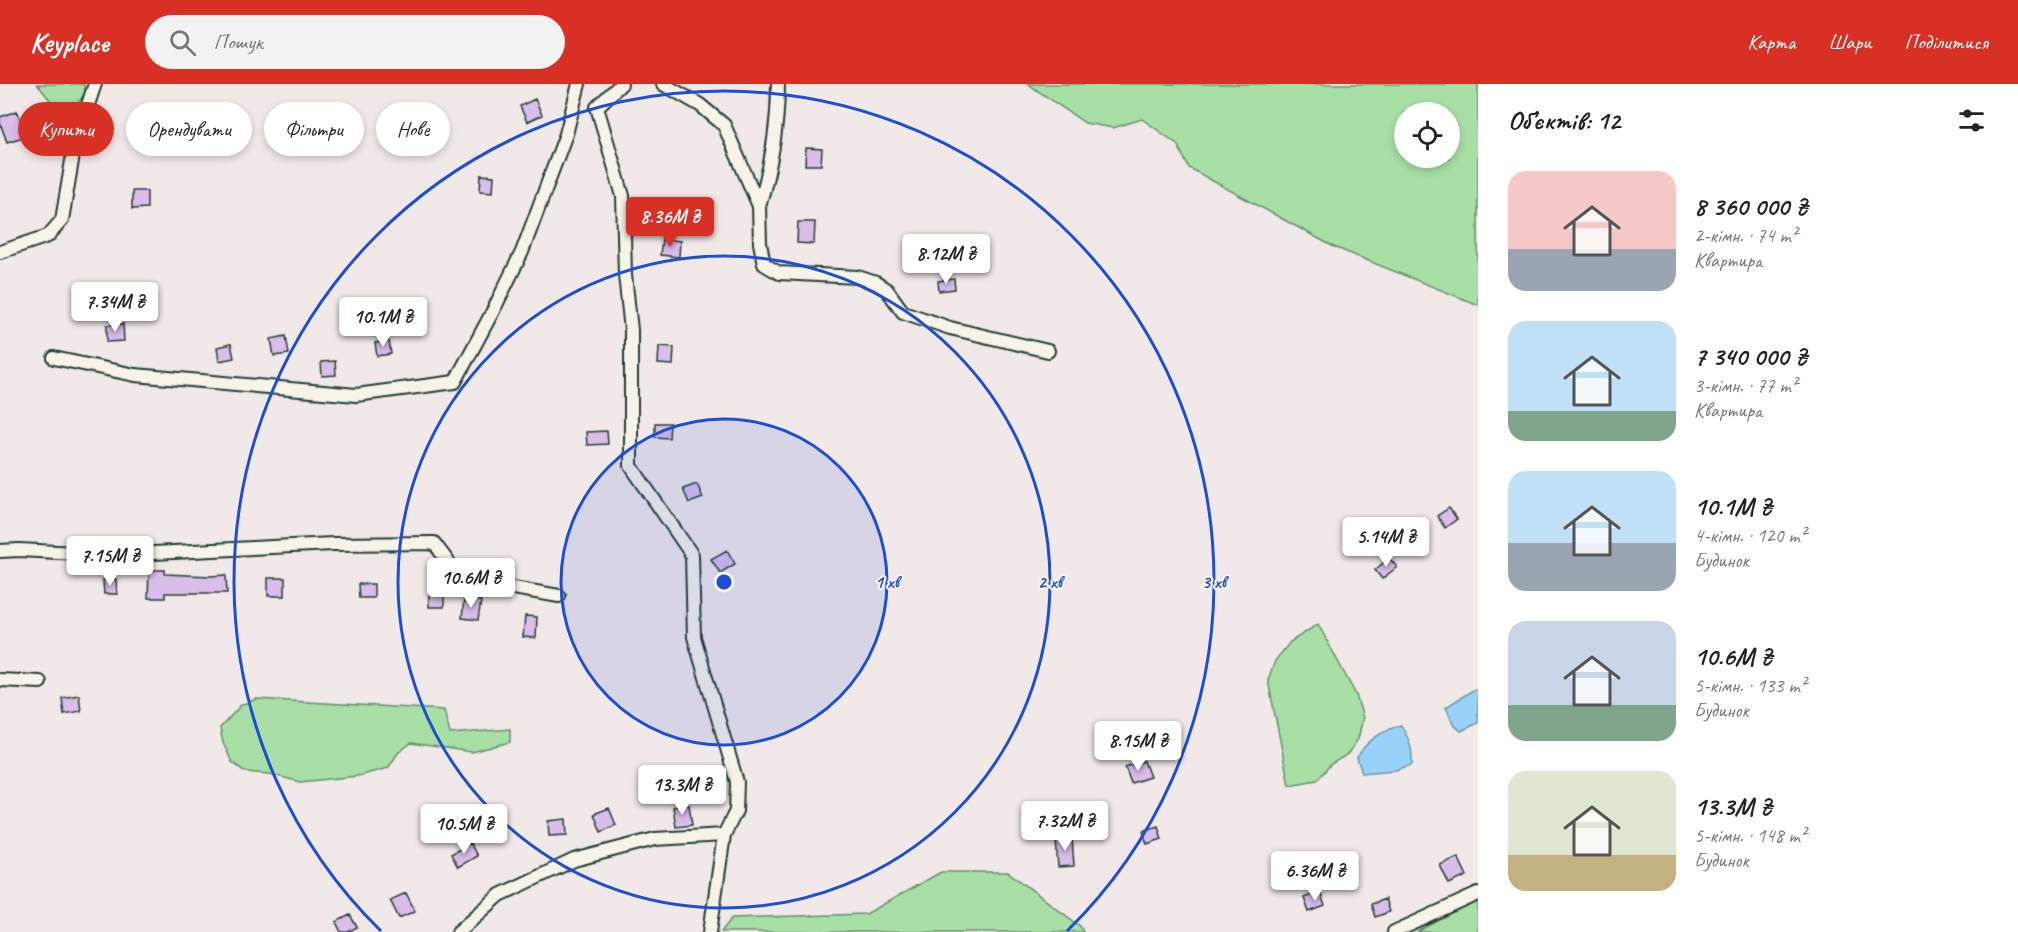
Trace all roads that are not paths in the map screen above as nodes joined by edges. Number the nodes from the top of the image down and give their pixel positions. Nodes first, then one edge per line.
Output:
1 (95, 84) edge
2 (579, 84) edge
3 (621, 84) edge
4 (663, 84) edge
5 (778, 84) edge
6 (759, 206) junction
7 (0, 252) edge
8 (1048, 351) dead end
9 (54, 358) dead end
10 (0, 551) edge
11 (559, 596) dead end
12 (0, 680) edge
13 (40, 682) dead end
14 (724, 835) junction
15 (1478, 894) edge
16 (458, 932) edge
17 (710, 932) edge
18 (1394, 932) edge

1 - 7 street
2 - 9 street
3 - 14 street
4 - 6 street
5 - 6 street
6 - 8 street
10 - 11 street
12 - 13 street
14 - 16 street
14 - 17 street
15 - 18 street

